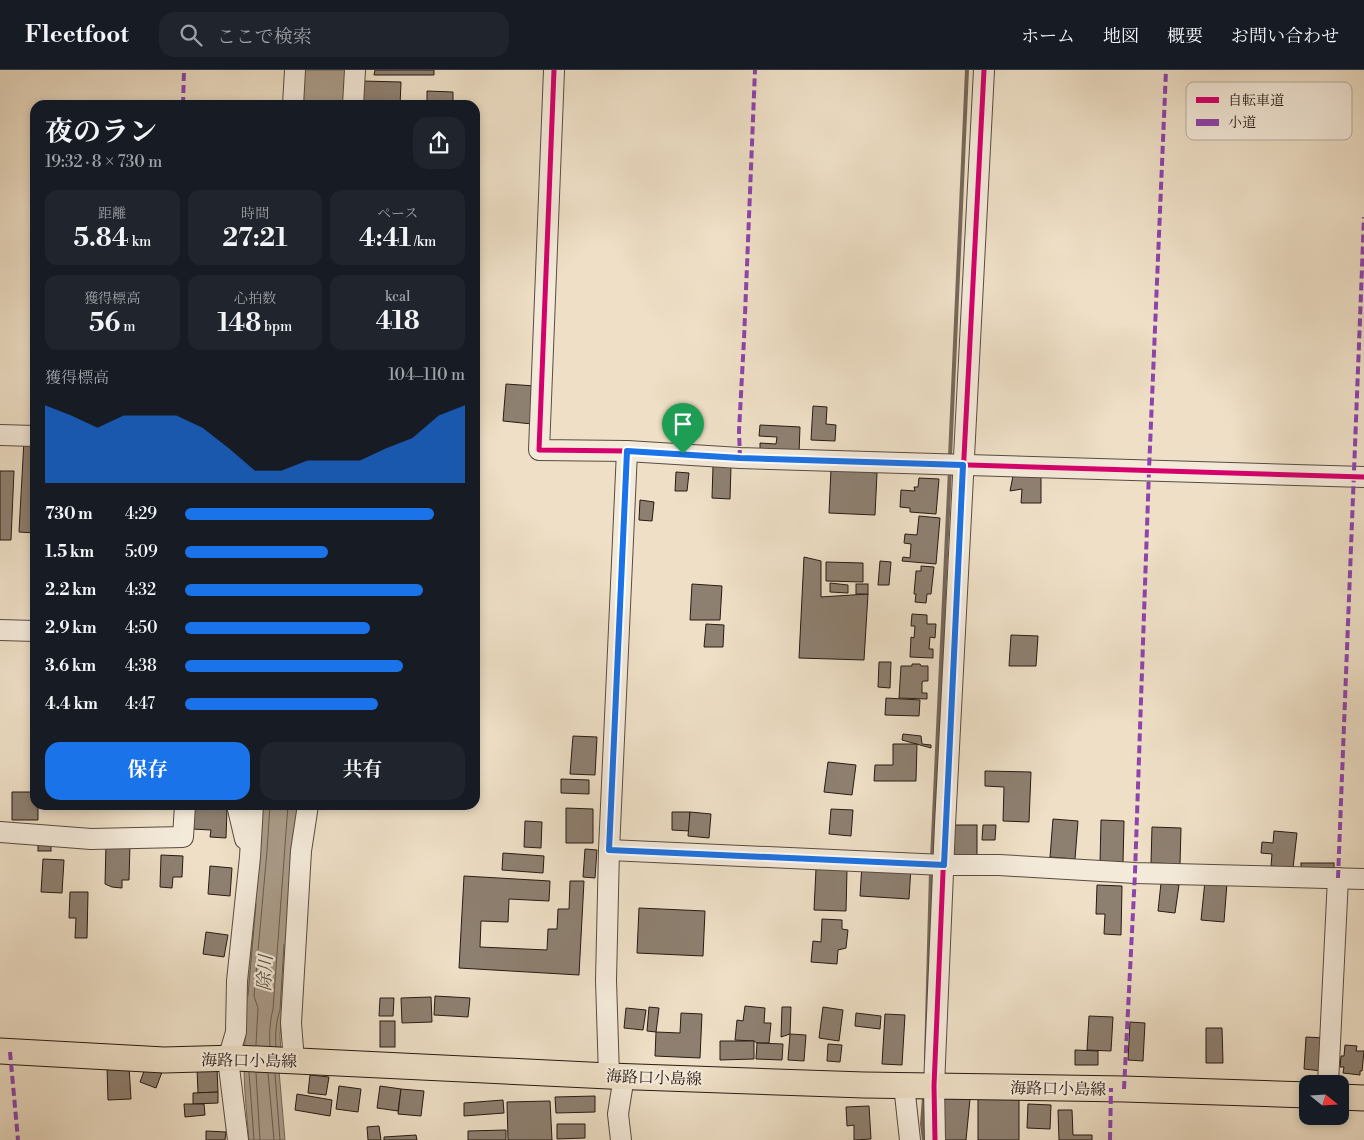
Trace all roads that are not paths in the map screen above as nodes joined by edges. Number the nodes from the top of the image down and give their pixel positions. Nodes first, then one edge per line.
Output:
1 (295, 70) edge
2 (355, 70) edge
3 (554, 70) edge
4 (984, 70) edge
5 (293, 100) edge
6 (353, 100) edge
7 (0, 435) edge
8 (30, 436) edge
9 (627, 451) junction
10 (963, 465) junction
11 (1364, 477) edge
12 (0, 630) edge
13 (30, 631) edge
14 (185, 810) edge
15 (238, 810) edge
16 (253, 810) edge
17 (307, 810) edge
18 (0, 832) edge
19 (609, 850) junction
20 (250, 858) junction
21 (944, 865) junction
22 (1338, 878) junction
23 (1364, 879) edge
24 (0, 1051) edge
25 (232, 1059) junction
26 (294, 1061) junction
27 (1328, 1075) edge
28 (617, 1076) junction
29 (904, 1085) junction
30 (934, 1086) junction
31 (1299, 1095) edge
32 (1349, 1097) edge
33 (1364, 1098) edge
34 (238, 1140) edge
35 (621, 1140) edge
36 (910, 1140) edge
37 (935, 1140) edge

1 - 5 street
2 - 6 street
3 - 9 street
4 - 10 street
7 - 8 street
9 - 10 street
9 - 19 street
10 - 11 street
10 - 21 street
12 - 13 street
14 - 18 street
15 - 20 street
16 - 20 street
17 - 26 street
19 - 21 street
19 - 28 street
20 - 25 street
21 - 22 street
21 - 30 street
22 - 23 street
22 - 27 street
24 - 25 main road, 海路口小島線
25 - 26 main road, 海路口小島線
25 - 34 street
26 - 28 main road, 海路口小島線
28 - 29 main road, 海路口小島線
28 - 35 street
29 - 30 main road, 海路口小島線
29 - 36 street
30 - 31 main road, 海路口小島線
30 - 37 street
32 - 33 main road

